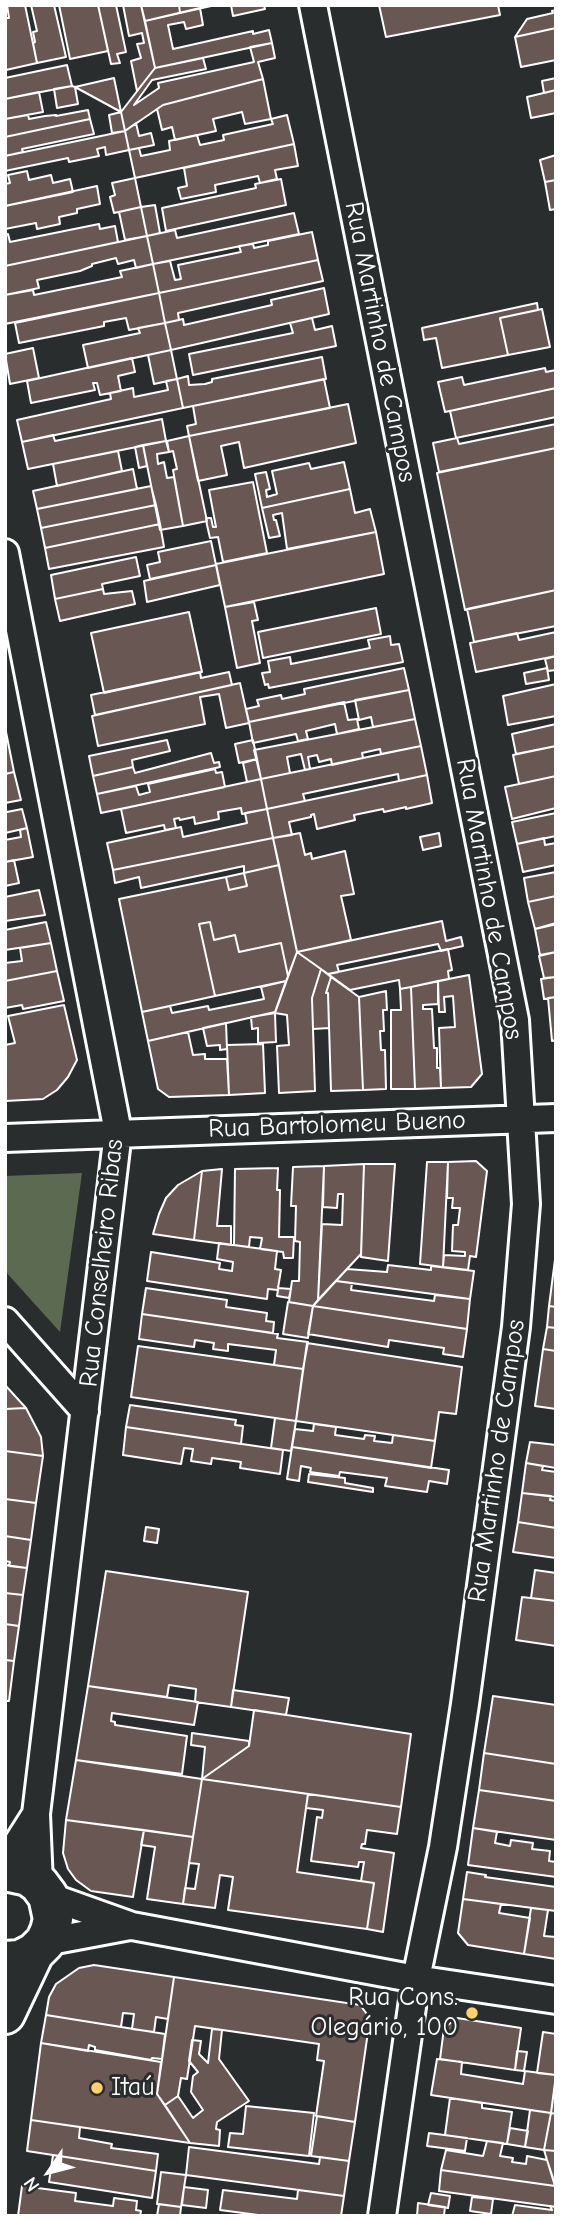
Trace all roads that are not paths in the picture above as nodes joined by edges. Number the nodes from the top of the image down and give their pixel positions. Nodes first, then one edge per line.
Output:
1 (313, 5) edge
2 (5, 552) edge
3 (556, 1118) edge
4 (521, 1119) junction
5 (118, 1132) junction
6 (5, 1138) edge
7 (5, 1321) edge
8 (85, 1411) junction
9 (36, 1814) junction
10 (5, 1863) edge
11 (31, 1884) edge
12 (132, 1926) junction
13 (28, 1952) edge
14 (416, 1979) junction
15 (556, 2000) edge
16 (5, 2014) edge
17 (382, 2216) edge

1 - 4 street, Rua Martinho de Campos
2 - 5 street, Rua Conselheiro Ribas
3 - 4 street, Rua Bartolomeu Bueno
4 - 5 street, Rua Bartolomeu Bueno
4 - 14 street, Rua Martinho de Campos
5 - 6 street, Rua Bartolomeu Bueno
5 - 8 street, Rua Conselheiro Ribas
7 - 8 street
8 - 9 street, Rua Conselheiro Ribas
9 - 10 street, Rua Conselheiro Ribas
9 - 11 street, Rua Conselheiro Ribas
11 - 12 street
11 - 13 street
12 - 13 street
12 - 14 street
13 - 16 street
14 - 15 street
14 - 17 street, Rua Martinho de Campos

